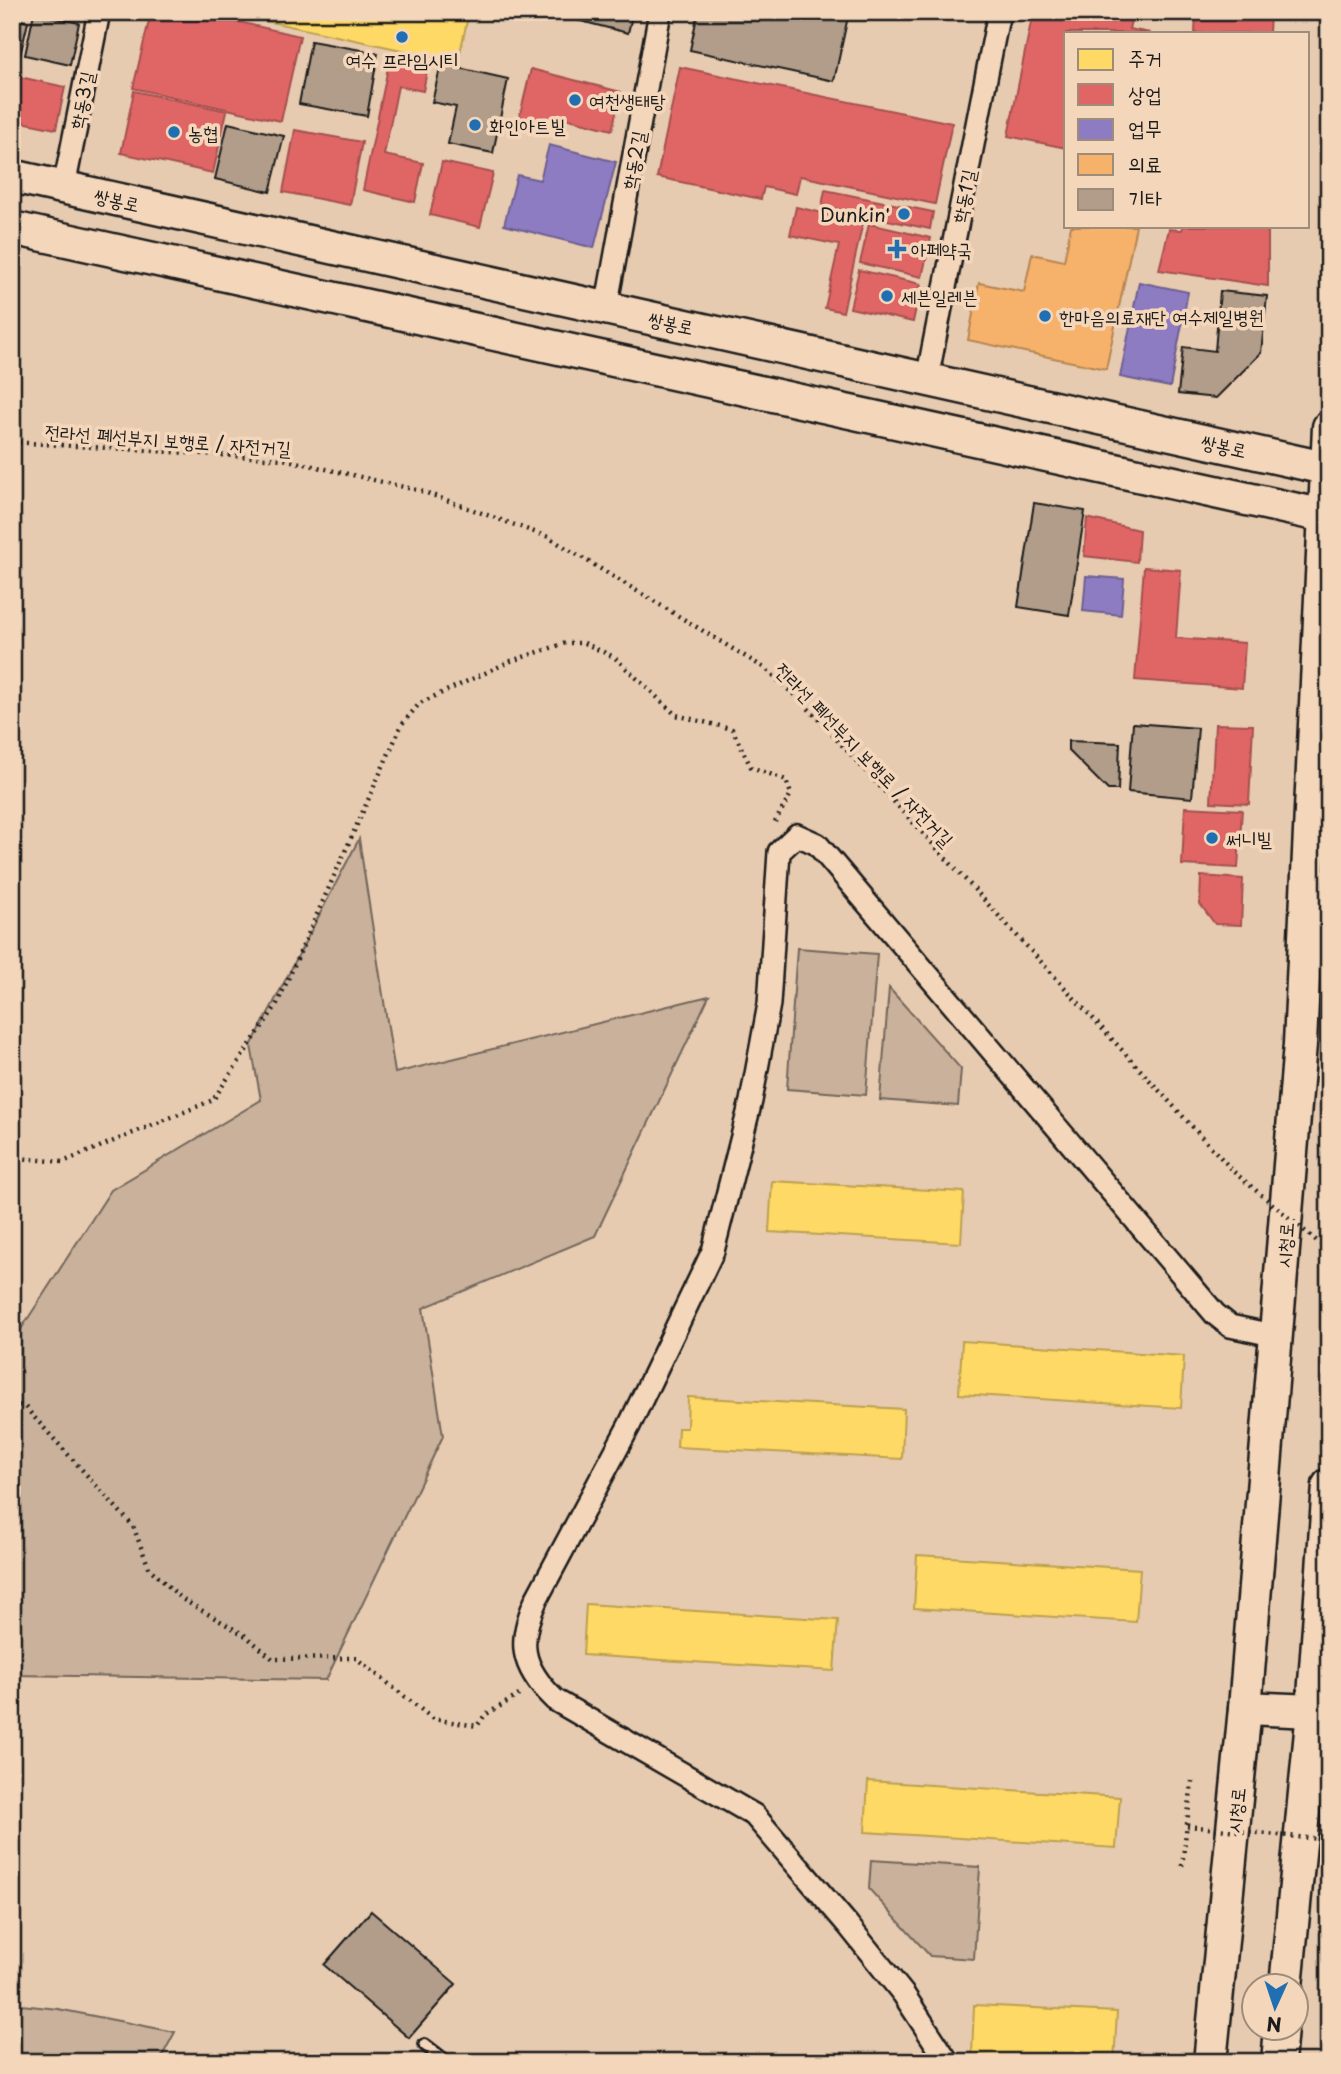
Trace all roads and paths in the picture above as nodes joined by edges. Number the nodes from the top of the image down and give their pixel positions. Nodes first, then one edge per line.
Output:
1 (99, 12) edge
2 (660, 12) edge
3 (999, 12) edge
4 (12, 176) edge
5 (64, 187) junction
6 (12, 228) edge
7 (606, 308) junction
8 (928, 379) junction
9 (1329, 427) edge
10 (12, 442) edge
11 (1328, 469) edge
12 (1327, 517) edge
13 (779, 852) junction
14 (12, 1161) edge
15 (1329, 1251) edge
16 (1277, 1336) junction
17 (12, 1403) edge
18 (1329, 1485) edge
19 (538, 1684) junction
20 (1245, 1708) junction
21 (1313, 1712) junction
22 (1192, 1781) dead end
23 (1186, 1826) dead end
24 (1329, 1840) edge
25 (1182, 1866) dead end
26 (1287, 1972) edge
27 (1280, 2042) edge
28 (425, 2045) dead end
29 (447, 2062) edge
30 (948, 2062) edge
31 (1210, 2062) edge
32 (1278, 2062) edge

1 - 5 street, 학동3길
2 - 7 street, 학동2길
3 - 8 street, 학동1길
4 - 5 street, 쌍봉로
5 - 7 street, 쌍봉로
6 - 12 street
7 - 8 street, 쌍봉로
8 - 11 street, 쌍봉로
9 - 11 street, 시청로
10 - 15 path, 전라선 폐선부지 보행로 / 자전거길, bridge
11 - 12 street, 시청로
12 - 16 street, 시청로
13 - 14 path
13 - 16 street
13 - 19 street
16 - 20 street, 시청로
17 - 19 path
18 - 21 street
19 - 30 street
20 - 21 street
20 - 31 street, 시청로
21 - 26 street
22 - 25 path
23 - 24 path, bridge
27 - 32 street
28 - 29 lane

